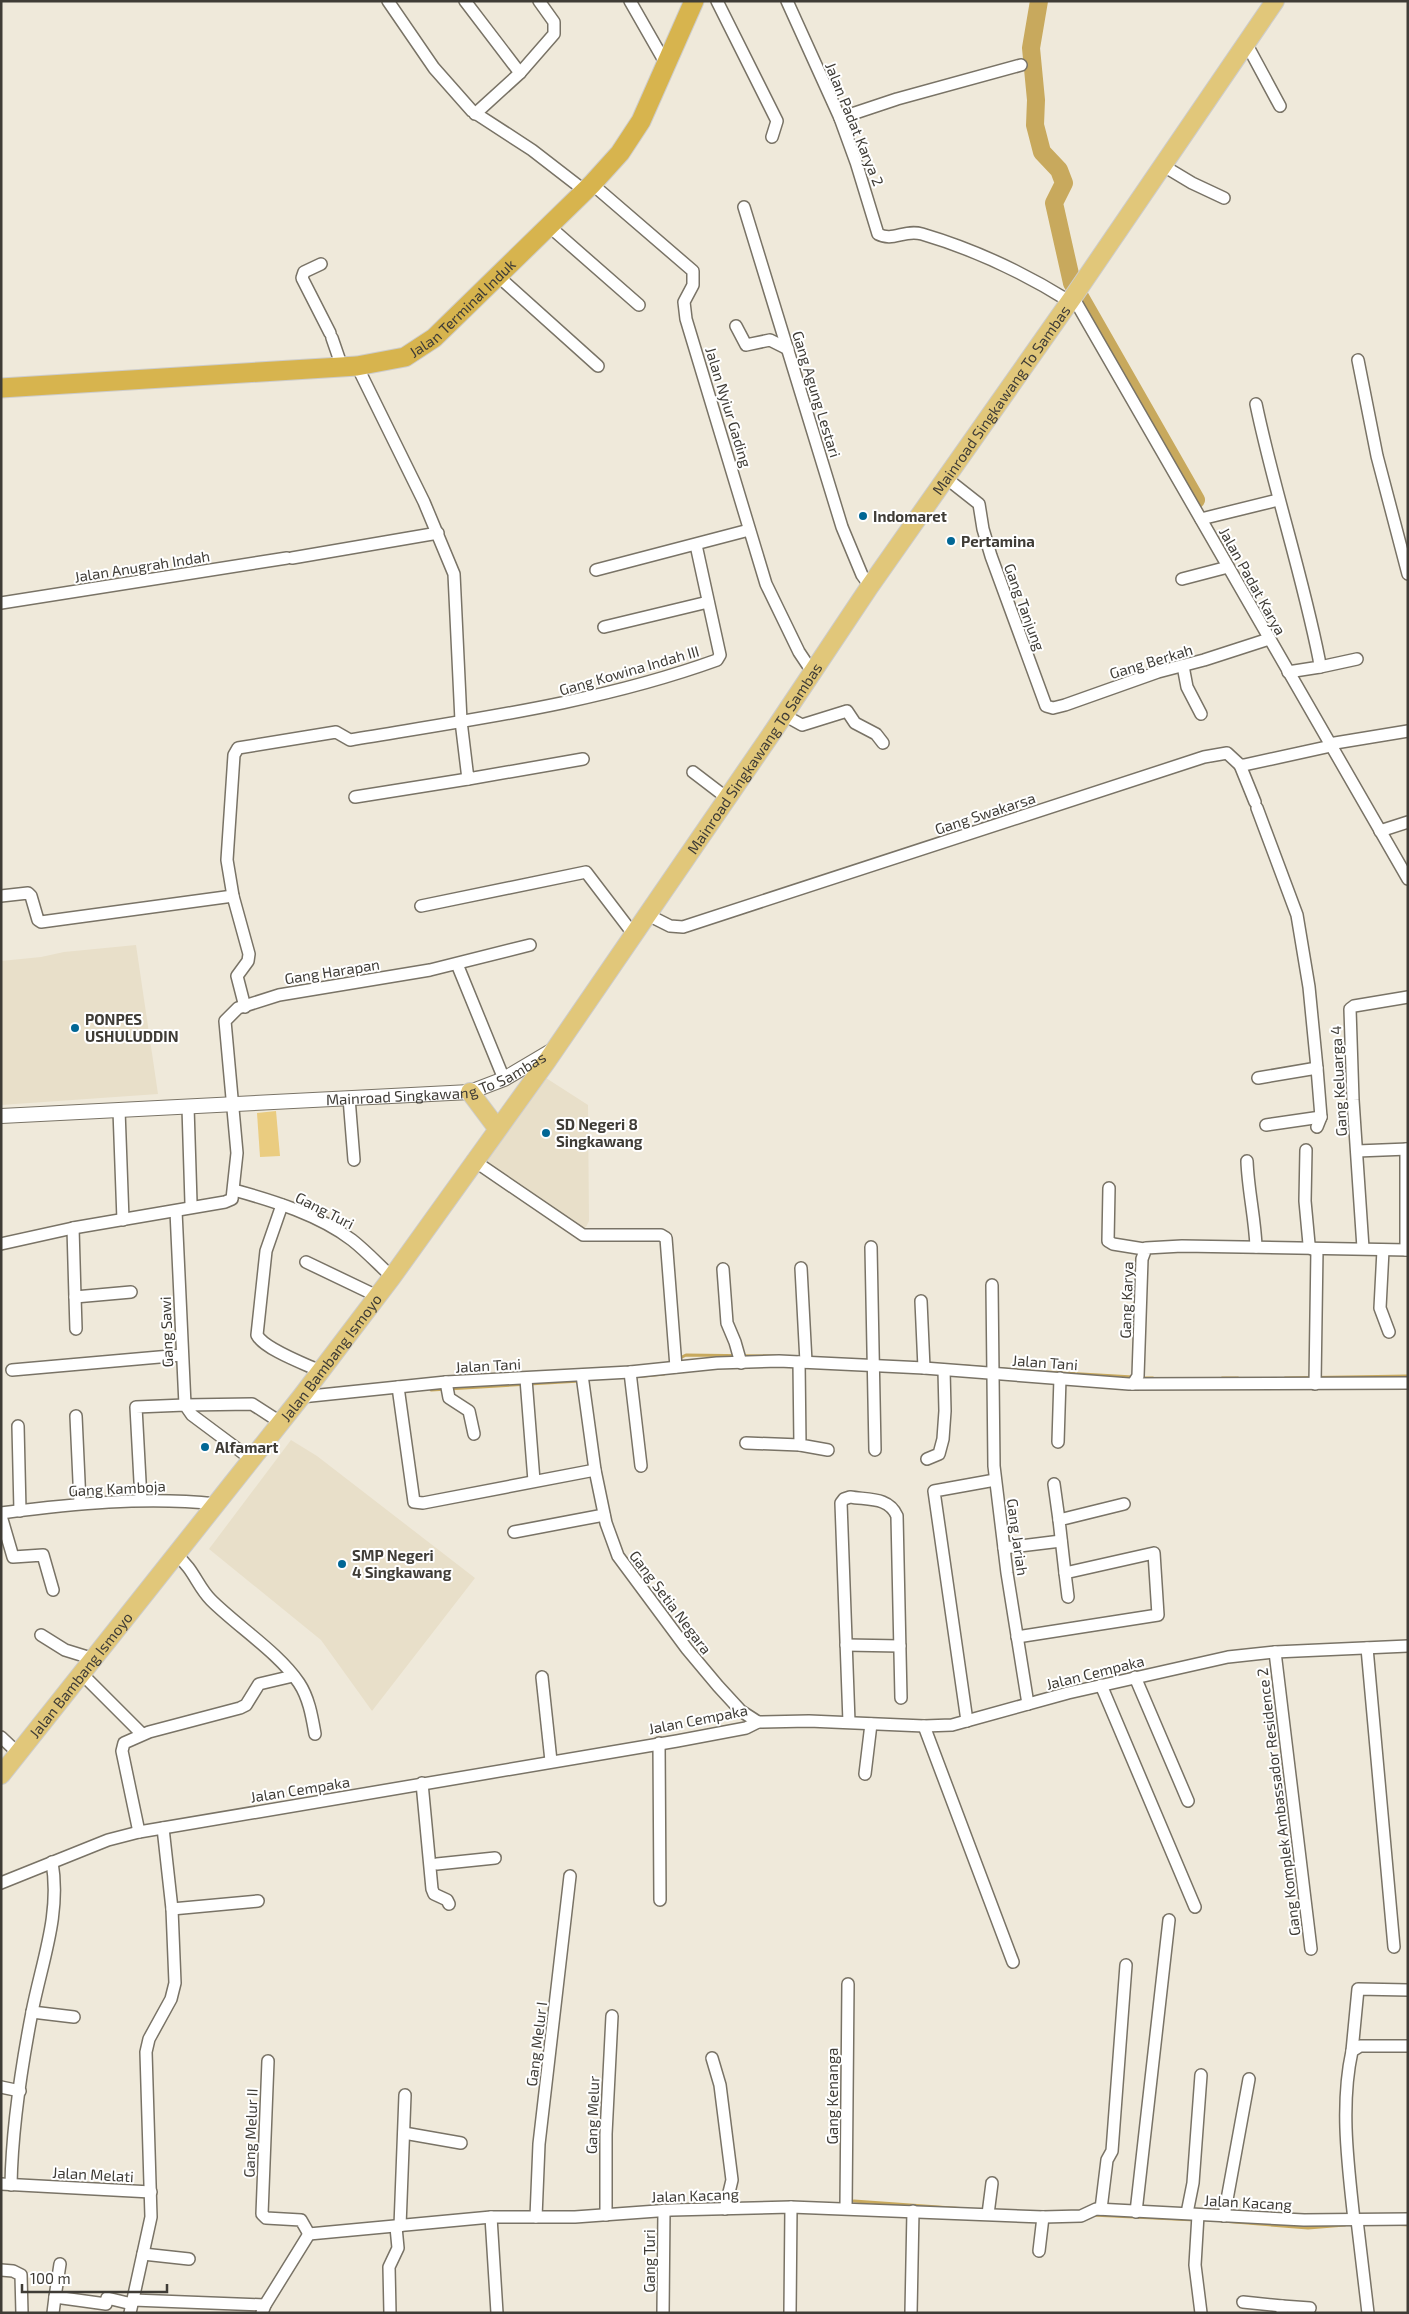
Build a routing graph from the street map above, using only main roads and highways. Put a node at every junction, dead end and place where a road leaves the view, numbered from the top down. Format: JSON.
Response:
{"nodes":[{"id":1,"x":694,"y":1,"type":"edge"},
{"id":2,"x":1275,"y":1,"type":"edge"},
{"id":3,"x":1,"y":388,"type":"edge"},
{"id":4,"x":555,"y":1048,"type":"joint"},
{"id":5,"x":470,"y":1092,"type":"road end"},
{"id":6,"x":497,"y":1128,"type":"junction"},
{"id":7,"x":1,"y":1775,"type":"edge"}],
"edges":[{"from":1,"to":3,"type":"highway","name":"Jalan Terminal Induk"},
{"from":2,"to":4,"type":"main road","name":"Mainroad Singkawang To Sambas"},
{"from":4,"to":6,"type":"main road","name":"Jalan Bambang Ismoyo"},
{"from":5,"to":6,"type":"main road"},
{"from":6,"to":7,"type":"main road","name":"Jalan Bambang Ismoyo"}]}
